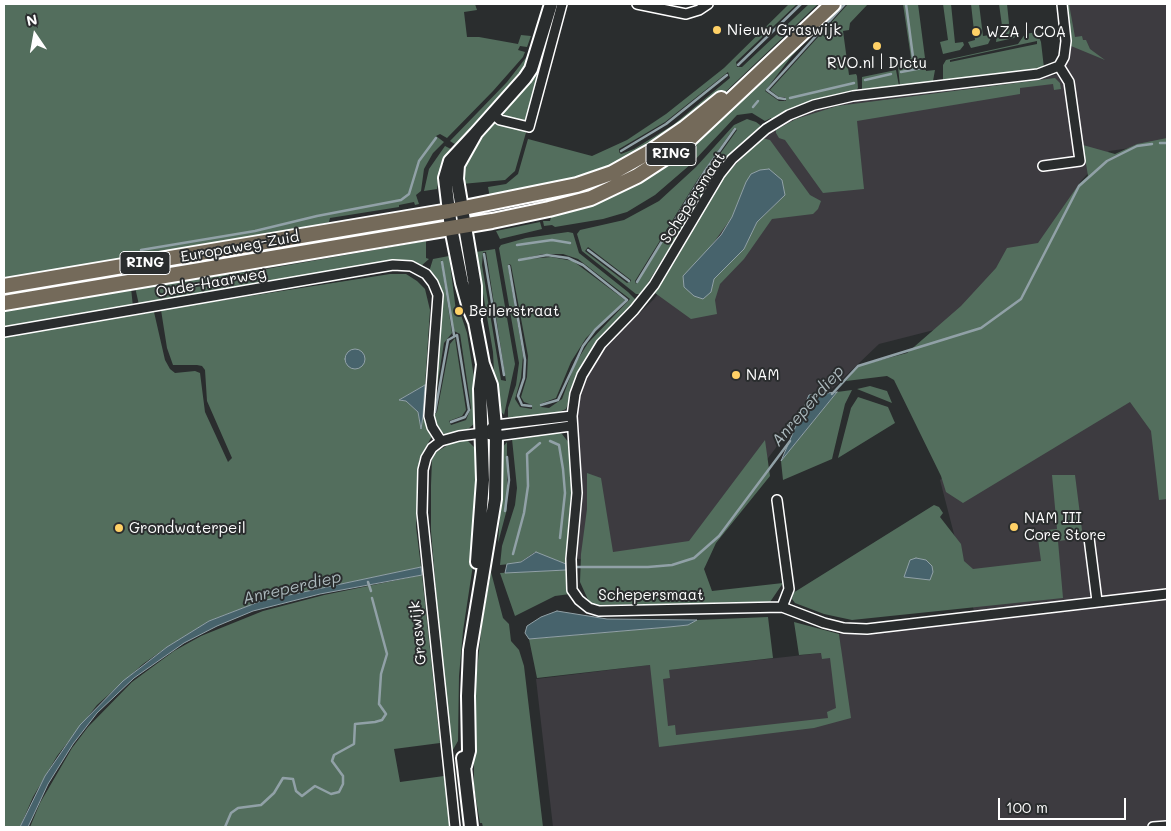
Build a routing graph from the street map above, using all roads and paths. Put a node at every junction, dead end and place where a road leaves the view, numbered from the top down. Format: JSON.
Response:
{"nodes":[{"id":1,"x":551,"y":4,"type":"edge"},
{"id":2,"x":562,"y":4,"type":"edge"},
{"id":3,"x":637,"y":4,"type":"edge"},
{"id":4,"x":708,"y":4,"type":"edge"},
{"id":5,"x":821,"y":4,"type":"edge"},
{"id":6,"x":833,"y":4,"type":"edge"},
{"id":7,"x":1062,"y":4,"type":"edge"},
{"id":8,"x":649,"y":5,"type":"edge"},
{"id":9,"x":545,"y":46,"type":"junction"},
{"id":10,"x":1059,"y":66,"type":"junction"},
{"id":11,"x":493,"y":114,"type":"junction"},
{"id":12,"x":1043,"y":166,"type":"dead end"},
{"id":13,"x":455,"y":209,"type":"junction"},
{"id":14,"x":458,"y":226,"type":"junction"},
{"id":15,"x":4,"y":286,"type":"edge"},
{"id":16,"x":4,"y":303,"type":"edge"},
{"id":17,"x":4,"y":332,"type":"edge"},
{"id":18,"x":483,"y":364,"type":"junction"},
{"id":19,"x":572,"y":416,"type":"junction"},
{"id":20,"x":571,"y":426,"type":"junction"},
{"id":21,"x":496,"y":430,"type":"junction"},
{"id":22,"x":483,"y":433,"type":"junction"},
{"id":23,"x":442,"y":441,"type":"junction"},
{"id":24,"x":778,"y":500,"type":"dead end"},
{"id":25,"x":1089,"y":538,"type":"dead end"},
{"id":26,"x":1167,"y":594,"type":"edge"},
{"id":27,"x":1098,"y":601,"type":"junction"},
{"id":28,"x":782,"y":607,"type":"junction"},
{"id":29,"x":465,"y":766,"type":"junction"},
{"id":30,"x":1167,"y":826,"type":"edge"},
{"id":31,"x":455,"y":827,"type":"edge"},
{"id":32,"x":471,"y":827,"type":"edge"},
{"id":33,"x":1153,"y":827,"type":"edge"}],
"edges":[{"from":1,"to":9,"type":"main road"},
{"from":2,"to":9,"type":"street"},
{"from":3,"to":8,"type":"street"},
{"from":4,"to":8,"type":"street"},
{"from":5,"to":13,"type":"main road","name":"Europaweg-Zuid","number":"RING"},
{"from":6,"to":14,"type":"main road","name":"Europaweg-Zuid","number":"RING"},
{"from":7,"to":10,"type":"street"},
{"from":9,"to":11,"type":"main road"},
{"from":9,"to":11,"type":"street"},
{"from":10,"to":12,"type":"street"},
{"from":10,"to":19,"type":"street","name":"Schepersmaat"},
{"from":11,"to":13,"type":"main road"},
{"from":13,"to":14,"type":"main road"},
{"from":13,"to":15,"type":"main road","name":"Europaweg-Zuid","number":"RING"},
{"from":14,"to":16,"type":"main road","name":"Europaweg-Zuid","number":"RING"},
{"from":14,"to":18,"type":"main road"},
{"from":17,"to":23,"type":"street","name":"Oude-Haarweg"},
{"from":18,"to":21,"type":"main road"},
{"from":18,"to":22,"type":"main road"},
{"from":19,"to":20,"type":"street","name":"Schepersmaat"},
{"from":19,"to":21,"type":"street"},
{"from":20,"to":21,"type":"street"},
{"from":20,"to":28,"type":"street","name":"Schepersmaat"},
{"from":21,"to":22,"type":"street"},
{"from":21,"to":29,"type":"main road"},
{"from":22,"to":23,"type":"street"},
{"from":22,"to":29,"type":"main road"},
{"from":23,"to":31,"type":"street","name":"Graswijk"},
{"from":24,"to":28,"type":"street"},
{"from":25,"to":27,"type":"street"},
{"from":26,"to":27,"type":"street","name":"Schepersmaat"},
{"from":27,"to":28,"type":"street","name":"Schepersmaat"},
{"from":29,"to":32,"type":"main road"},
{"from":30,"to":33,"type":"street"}]}
